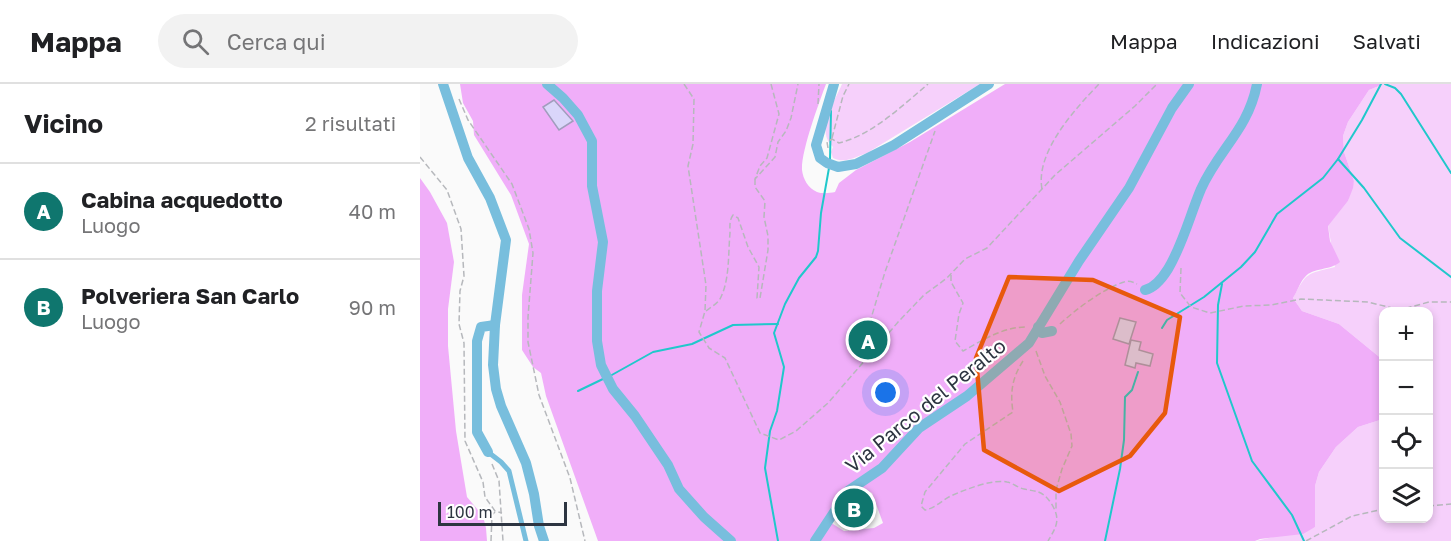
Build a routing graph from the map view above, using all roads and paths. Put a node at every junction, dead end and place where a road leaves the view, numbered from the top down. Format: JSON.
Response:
{"nodes":[{"id":1,"x":443,"y":84,"type":"edge"},
{"id":2,"x":547,"y":84,"type":"edge"},
{"id":3,"x":684,"y":84,"type":"edge"},
{"id":4,"x":771,"y":84,"type":"edge"},
{"id":5,"x":798,"y":84,"type":"edge"},
{"id":6,"x":834,"y":84,"type":"edge"},
{"id":7,"x":849,"y":84,"type":"edge"},
{"id":8,"x":928,"y":84,"type":"edge"},
{"id":9,"x":989,"y":84,"type":"edge"},
{"id":10,"x":1100,"y":84,"type":"edge"},
{"id":11,"x":1157,"y":84,"type":"edge"},
{"id":12,"x":1189,"y":84,"type":"edge"},
{"id":13,"x":1257,"y":84,"type":"edge"},
{"id":14,"x":461,"y":104,"type":"dead end"},
{"id":15,"x":941,"y":114,"type":"junction"},
{"id":16,"x":832,"y":139,"type":"junction"},
{"id":17,"x":420,"y":157,"type":"edge"},
{"id":18,"x":827,"y":163,"type":"junction"},
{"id":19,"x":755,"y":179,"type":"junction"},
{"id":20,"x":1042,"y":190,"type":"junction"},
{"id":21,"x":1177,"y":251,"type":"junction"},
{"id":22,"x":951,"y":274,"type":"junction"},
{"id":23,"x":1145,"y":290,"type":"joint"},
{"id":24,"x":1451,"y":302,"type":"edge"},
{"id":25,"x":705,"y":311,"type":"junction"},
{"id":26,"x":495,"y":325,"type":"junction"},
{"id":27,"x":1038,"y":327,"type":"junction"},
{"id":28,"x":1052,"y":331,"type":"joint"},
{"id":29,"x":1034,"y":347,"type":"dead end"},
{"id":30,"x":866,"y":357,"type":"junction"},
{"id":31,"x":1014,"y":377,"type":"dead end"},
{"id":32,"x":488,"y":452,"type":"junction"},
{"id":33,"x":1451,"y":504,"type":"edge"},
{"id":34,"x":1433,"y":506,"type":"edge"},
{"id":35,"x":1379,"y":510,"type":"edge"},
{"id":36,"x":495,"y":511,"type":"junction"},
{"id":37,"x":1056,"y":511,"type":"junction"},
{"id":38,"x":502,"y":513,"type":"junction"},
{"id":39,"x":491,"y":541,"type":"edge"},
{"id":40,"x":503,"y":541,"type":"edge"},
{"id":41,"x":526,"y":541,"type":"edge"},
{"id":42,"x":544,"y":541,"type":"edge"},
{"id":43,"x":585,"y":541,"type":"edge"},
{"id":44,"x":730,"y":541,"type":"edge"},
{"id":45,"x":815,"y":541,"type":"edge"},
{"id":46,"x":1048,"y":541,"type":"edge"},
{"id":47,"x":1306,"y":541,"type":"edge"}],
"edges":[{"from":1,"to":26,"type":"street"},
{"from":2,"to":44,"type":"street"},
{"from":3,"to":25,"type":"path"},
{"from":4,"to":19,"type":"path"},
{"from":5,"to":19,"type":"path"},
{"from":6,"to":18,"type":"street"},
{"from":7,"to":16,"type":"path"},
{"from":8,"to":16,"type":"path"},
{"from":9,"to":15,"type":"street"},
{"from":10,"to":20,"type":"path"},
{"from":11,"to":20,"type":"path"},
{"from":12,"to":27,"type":"street","name":"Via Parco del Peralto"},
{"from":13,"to":21,"type":"street"},
{"from":14,"to":43,"type":"path"},
{"from":15,"to":18,"type":"street"},
{"from":15,"to":30,"type":"path"},
{"from":16,"to":18,"type":"path"},
{"from":17,"to":36,"type":"path"},
{"from":19,"to":25,"type":"path"},
{"from":20,"to":22,"type":"path"},
{"from":21,"to":23,"type":"street"},
{"from":21,"to":24,"type":"path"},
{"from":22,"to":27,"type":"path"},
{"from":22,"to":30,"type":"path"},
{"from":23,"to":28,"type":"path"},
{"from":25,"to":30,"type":"path"},
{"from":26,"to":32,"type":"street"},
{"from":26,"to":42,"type":"street"},
{"from":27,"to":28,"type":"street"},
{"from":27,"to":45,"type":"street","name":"Via Parco del Peralto"},
{"from":29,"to":37,"type":"path"},
{"from":31,"to":37,"type":"path"},
{"from":32,"to":38,"type":"path"},
{"from":32,"to":41,"type":"lane"},
{"from":33,"to":34,"type":"path"},
{"from":35,"to":47,"type":"path"},
{"from":36,"to":38,"type":"path"},
{"from":36,"to":39,"type":"path"},
{"from":37,"to":46,"type":"path"},
{"from":38,"to":40,"type":"path"}]}
